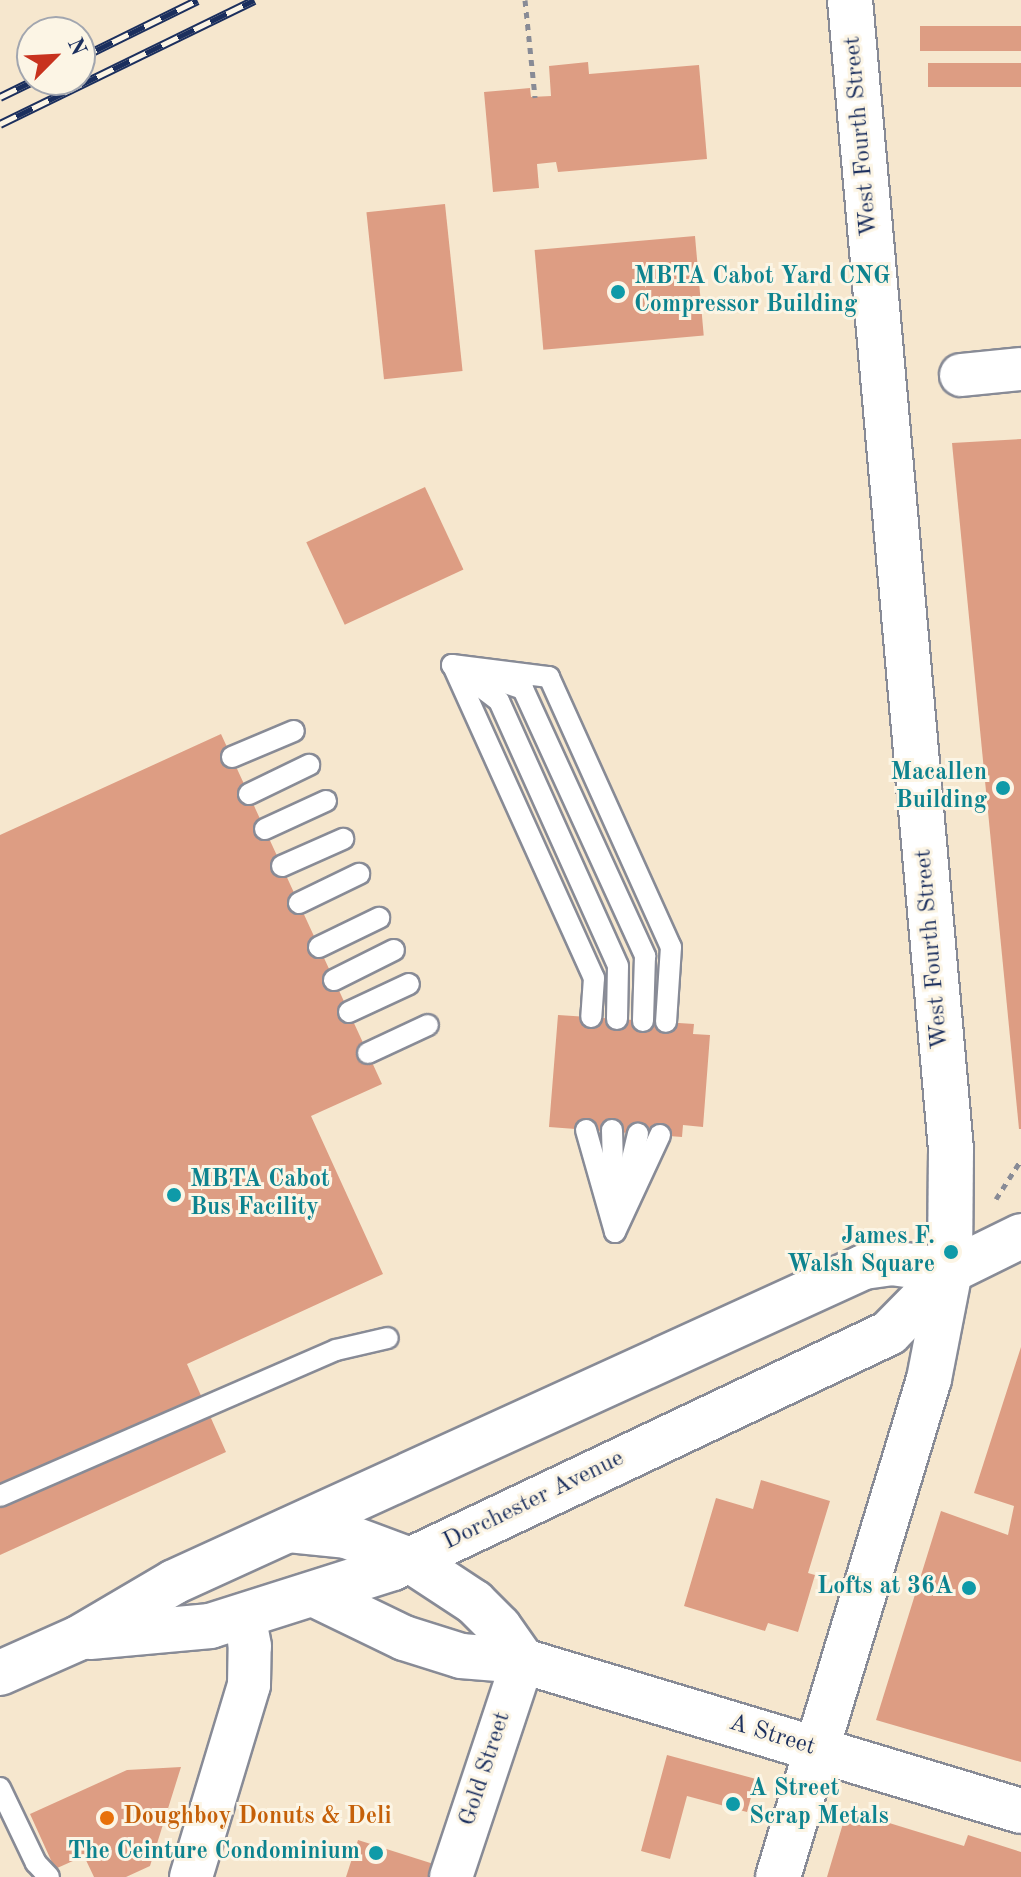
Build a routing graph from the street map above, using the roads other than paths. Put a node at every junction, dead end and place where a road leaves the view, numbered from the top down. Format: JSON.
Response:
{"nodes":[{"id":1,"x":850,"y":0,"type":"edge"},
{"id":2,"x":1021,"y":369,"type":"edge"},
{"id":3,"x":961,"y":375,"type":"dead end"},
{"id":4,"x":452,"y":665,"type":"junction"},
{"id":5,"x":294,"y":731,"type":"dead end"},
{"id":6,"x":232,"y":757,"type":"dead end"},
{"id":7,"x":309,"y":765,"type":"dead end"},
{"id":8,"x":249,"y":794,"type":"dead end"},
{"id":9,"x":326,"y":801,"type":"dead end"},
{"id":10,"x":265,"y":829,"type":"dead end"},
{"id":11,"x":343,"y":839,"type":"dead end"},
{"id":12,"x":282,"y":866,"type":"dead end"},
{"id":13,"x":359,"y":874,"type":"dead end"},
{"id":14,"x":299,"y":903,"type":"dead end"},
{"id":15,"x":379,"y":918,"type":"dead end"},
{"id":16,"x":319,"y":947,"type":"dead end"},
{"id":17,"x":394,"y":950,"type":"dead end"},
{"id":18,"x":334,"y":980,"type":"dead end"},
{"id":19,"x":409,"y":984,"type":"dead end"},
{"id":20,"x":349,"y":1012,"type":"dead end"},
{"id":21,"x":591,"y":1017,"type":"dead end"},
{"id":22,"x":617,"y":1019,"type":"dead end"},
{"id":23,"x":643,"y":1021,"type":"dead end"},
{"id":24,"x":666,"y":1022,"type":"dead end"},
{"id":25,"x":428,"y":1025,"type":"dead end"},
{"id":26,"x":368,"y":1053,"type":"dead end"},
{"id":27,"x":586,"y":1130,"type":"dead end"},
{"id":28,"x":612,"y":1130,"type":"dead end"},
{"id":29,"x":638,"y":1134,"type":"dead end"},
{"id":30,"x":660,"y":1135,"type":"dead end"},
{"id":31,"x":615,"y":1232,"type":"junction"},
{"id":32,"x":1021,"y":1236,"type":"edge"},
{"id":33,"x":950,"y":1271,"type":"junction"},
{"id":34,"x":388,"y":1338,"type":"dead end"},
{"id":35,"x":0,"y":1496,"type":"edge"},
{"id":36,"x":289,"y":1530,"type":"junction"},
{"id":37,"x":410,"y":1560,"type":"junction"},
{"id":38,"x":313,"y":1594,"type":"junction"},
{"id":39,"x":244,"y":1616,"type":"junction"},
{"id":40,"x":79,"y":1638,"type":"junction"},
{"id":41,"x":523,"y":1661,"type":"junction"},
{"id":42,"x":0,"y":1673,"type":"edge"},
{"id":43,"x":817,"y":1750,"type":"junction"},
{"id":44,"x":0,"y":1788,"type":"edge"},
{"id":45,"x":1021,"y":1811,"type":"edge"},
{"id":46,"x":49,"y":1877,"type":"edge"},
{"id":47,"x":191,"y":1877,"type":"edge"},
{"id":48,"x":451,"y":1877,"type":"edge"},
{"id":49,"x":778,"y":1877,"type":"edge"}],
"edges":[{"from":1,"to":33,"type":"main road","name":"West Fourth Street"},
{"from":2,"to":3,"type":"street"},
{"from":4,"to":21,"type":"lane"},
{"from":4,"to":22,"type":"lane"},
{"from":4,"to":23,"type":"lane"},
{"from":4,"to":24,"type":"lane"},
{"from":5,"to":6,"type":"lane"},
{"from":7,"to":8,"type":"lane"},
{"from":9,"to":10,"type":"lane"},
{"from":11,"to":12,"type":"lane"},
{"from":13,"to":14,"type":"lane"},
{"from":15,"to":16,"type":"lane"},
{"from":17,"to":18,"type":"lane"},
{"from":19,"to":20,"type":"lane"},
{"from":25,"to":26,"type":"lane"},
{"from":27,"to":31,"type":"lane"},
{"from":28,"to":31,"type":"lane"},
{"from":29,"to":31,"type":"lane"},
{"from":30,"to":31,"type":"lane"},
{"from":32,"to":33,"type":"main road","name":"Dorchester Avenue"},
{"from":33,"to":36,"type":"main road","name":"Dorchester Avenue"},
{"from":33,"to":37,"type":"main road","name":"Dorchester Avenue"},
{"from":33,"to":43,"type":"main road","name":"West Fourth Street"},
{"from":34,"to":35,"type":"lane"},
{"from":36,"to":37,"type":"main road"},
{"from":36,"to":40,"type":"main road","name":"Dorchester Avenue"},
{"from":37,"to":38,"type":"main road","name":"Dorchester Avenue"},
{"from":37,"to":41,"type":"main road"},
{"from":38,"to":39,"type":"main road","name":"Dorchester Avenue"},
{"from":38,"to":41,"type":"main road","name":"A Street"},
{"from":39,"to":40,"type":"main road","name":"Dorchester Avenue"},
{"from":39,"to":47,"type":"street"},
{"from":40,"to":42,"type":"main road","name":"Dorchester Avenue"},
{"from":41,"to":43,"type":"main road","name":"A Street"},
{"from":41,"to":48,"type":"street","name":"Gold Street"},
{"from":43,"to":45,"type":"main road","name":"A Street"},
{"from":43,"to":49,"type":"main road","name":"West Fourth Street"},
{"from":44,"to":46,"type":"lane"}]}
